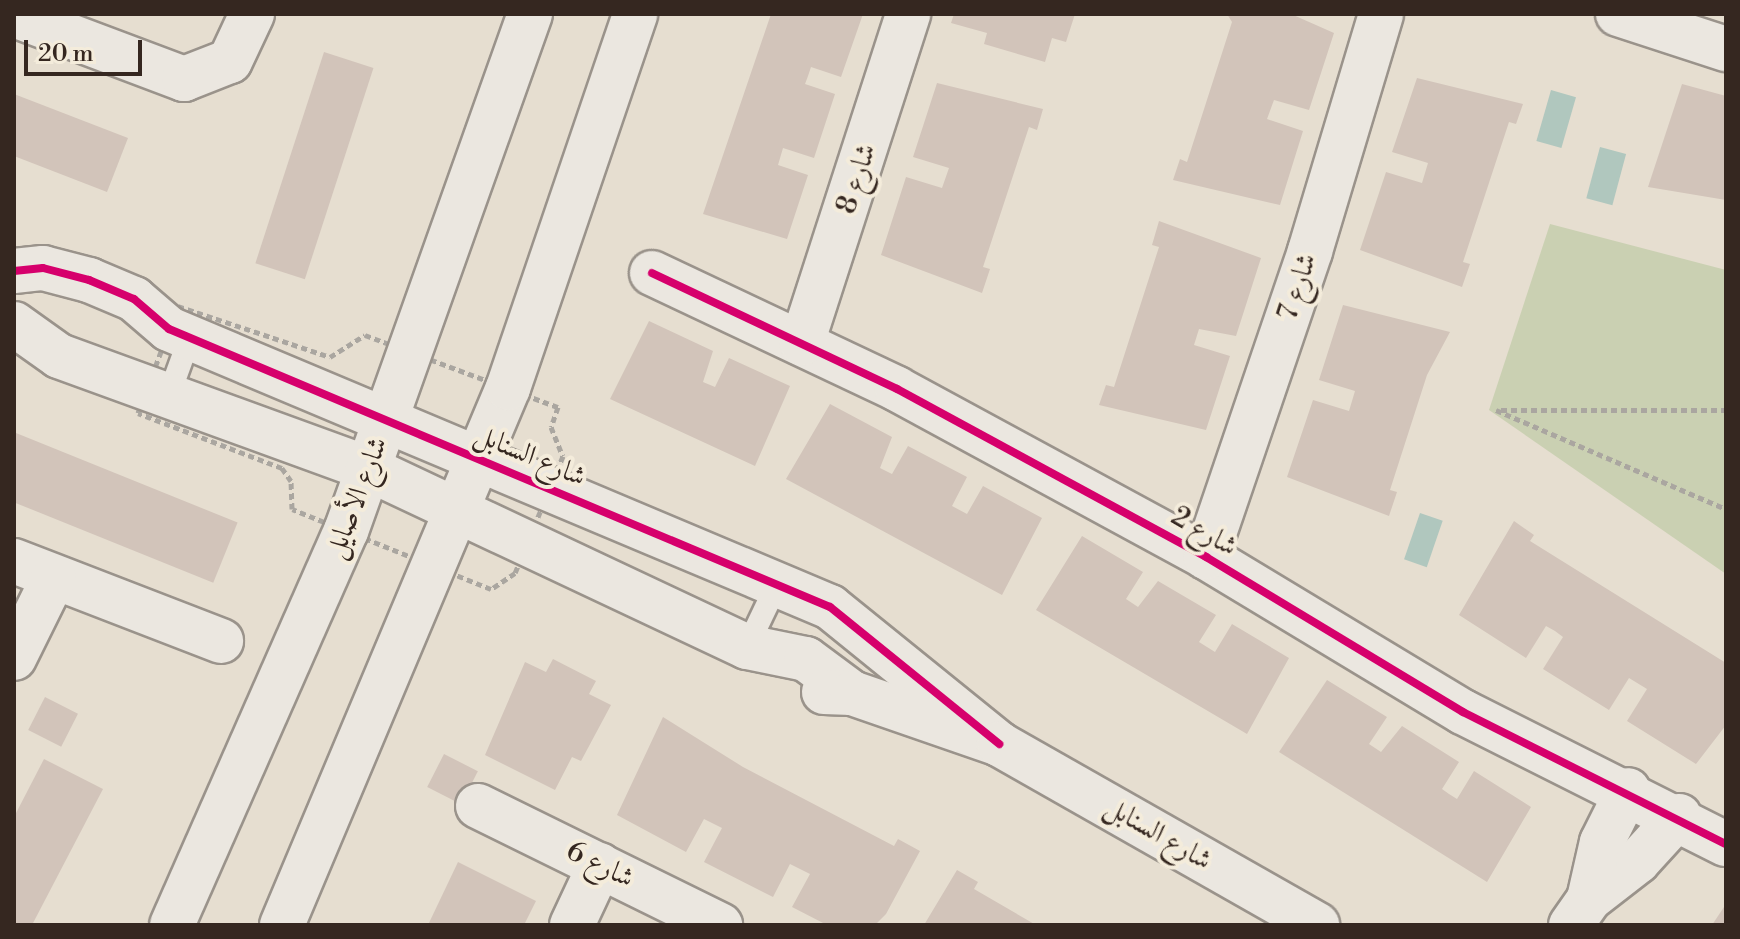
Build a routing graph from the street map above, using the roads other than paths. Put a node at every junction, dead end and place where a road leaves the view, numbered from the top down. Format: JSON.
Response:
{"nodes":[{"id":1,"x":252,"y":14,"type":"edge"},
{"id":2,"x":530,"y":14,"type":"edge"},
{"id":3,"x":635,"y":14,"type":"edge"},
{"id":4,"x":908,"y":14,"type":"edge"},
{"id":5,"x":1381,"y":14,"type":"edge"},
{"id":6,"x":1618,"y":14,"type":"edge"},
{"id":7,"x":14,"y":15,"type":"edge"},
{"id":8,"x":1726,"y":49,"type":"edge"},
{"id":9,"x":14,"y":271,"type":"edge"},
{"id":10,"x":652,"y":273,"type":"dead end"},
{"id":11,"x":14,"y":281,"type":"edge"},
{"id":12,"x":14,"y":324,"type":"edge"},
{"id":13,"x":180,"y":333,"type":"junction"},
{"id":14,"x":802,"y":343,"type":"junction"},
{"id":15,"x":169,"y":395,"type":"junction"},
{"id":16,"x":388,"y":418,"type":"junction"},
{"id":17,"x":480,"y":458,"type":"junction"},
{"id":18,"x":369,"y":469,"type":"junction"},
{"id":19,"x":459,"y":509,"type":"junction"},
{"id":20,"x":1206,"y":557,"type":"junction"},
{"id":21,"x":14,"y":561,"type":"edge"},
{"id":22,"x":54,"y":577,"type":"junction"},
{"id":23,"x":777,"y":584,"type":"junction"},
{"id":24,"x":221,"y":641,"type":"dead end"},
{"id":25,"x":880,"y":641,"type":"junction"},
{"id":26,"x":747,"y":647,"type":"junction"},
{"id":27,"x":14,"y":658,"type":"edge"},
{"id":28,"x":852,"y":693,"type":"junction"},
{"id":29,"x":999,"y":744,"type":"junction"},
{"id":30,"x":1628,"y":790,"type":"junction"},
{"id":31,"x":478,"y":806,"type":"dead end"},
{"id":32,"x":1679,"y":816,"type":"junction"},
{"id":33,"x":1726,"y":844,"type":"edge"},
{"id":34,"x":600,"y":865,"type":"junction"},
{"id":35,"x":1580,"y":912,"type":"edge"},
{"id":36,"x":172,"y":925,"type":"edge"},
{"id":37,"x":282,"y":925,"type":"edge"},
{"id":38,"x":572,"y":925,"type":"edge"},
{"id":39,"x":720,"y":925,"type":"edge"},
{"id":40,"x":1317,"y":925,"type":"edge"}],
"edges":[{"from":1,"to":7,"type":"street"},
{"from":2,"to":16,"type":"street","name":"شارع الأصايل"},
{"from":3,"to":17,"type":"street"},
{"from":4,"to":14,"type":"street","name":"شارع 8"},
{"from":5,"to":20,"type":"street","name":"شارع 7"},
{"from":6,"to":8,"type":"street"},
{"from":9,"to":13,"type":"street","name":"شارع السنابل"},
{"from":10,"to":14,"type":"street","name":"شارع 2"},
{"from":11,"to":13,"type":"street","name":"شارع السنابل"},
{"from":12,"to":15,"type":"street","name":"شارع السنابل"},
{"from":13,"to":15,"type":"lane"},
{"from":13,"to":16,"type":"street","name":"شارع السنابل"},
{"from":14,"to":20,"type":"street","name":"شارع 2"},
{"from":15,"to":18,"type":"street","name":"شارع السنابل"},
{"from":16,"to":17,"type":"street","name":"شارع السنابل"},
{"from":16,"to":18,"type":"street","name":"شارع الأصايل"},
{"from":17,"to":19,"type":"street"},
{"from":17,"to":23,"type":"street","name":"شارع السنابل"},
{"from":18,"to":19,"type":"street","name":"شارع السنابل"},
{"from":18,"to":36,"type":"street","name":"شارع الأصايل"},
{"from":19,"to":26,"type":"street","name":"شارع السنابل"},
{"from":19,"to":37,"type":"street"},
{"from":20,"to":30,"type":"street","name":"شارع 2"},
{"from":21,"to":22,"type":"street"},
{"from":22,"to":24,"type":"street"},
{"from":22,"to":27,"type":"street"},
{"from":23,"to":25,"type":"street","name":"شارع السنابل"},
{"from":23,"to":26,"type":"lane"},
{"from":25,"to":28,"type":"street"},
{"from":25,"to":29,"type":"street","name":"شارع السنابل"},
{"from":26,"to":28,"type":"street","name":"شارع السنابل"},
{"from":28,"to":29,"type":"street","name":"شارع السنابل"},
{"from":29,"to":40,"type":"street","name":"شارع السنابل"},
{"from":30,"to":32,"type":"street","name":"شارع 2"},
{"from":30,"to":35,"type":"street"},
{"from":31,"to":34,"type":"street","name":"شارع 6"},
{"from":32,"to":33,"type":"street","name":"شارع 2"},
{"from":32,"to":35,"type":"street"},
{"from":34,"to":38,"type":"street"},
{"from":34,"to":39,"type":"street","name":"شارع 6"}]}
